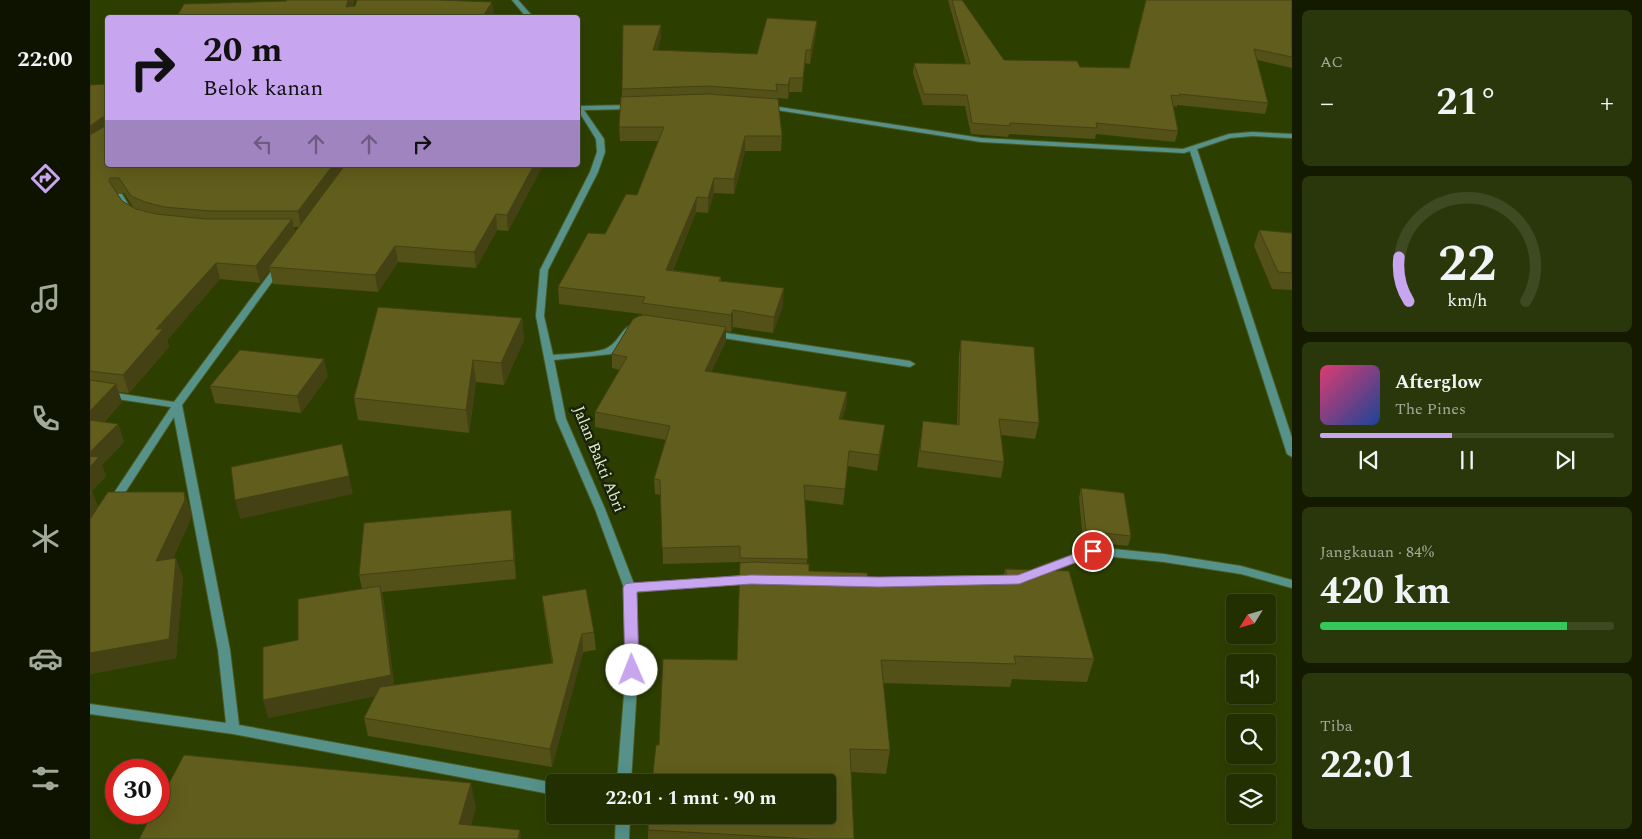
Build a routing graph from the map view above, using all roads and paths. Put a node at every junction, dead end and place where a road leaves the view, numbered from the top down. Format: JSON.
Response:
{"nodes":[{"id":1,"x":515,"y":0,"type":"edge"},
{"id":2,"x":528,"y":15,"type":"edge"},
{"id":3,"x":638,"y":106,"type":"edge"},
{"id":4,"x":754,"y":106,"type":"edge"},
{"id":5,"x":580,"y":107,"type":"edge"},
{"id":6,"x":580,"y":112,"type":"edge"},
{"id":7,"x":1292,"y":136,"type":"edge"},
{"id":8,"x":1193,"y":148,"type":"junction"},
{"id":9,"x":119,"y":196,"type":"edge"},
{"id":10,"x":137,"y":217,"type":"edge"},
{"id":11,"x":283,"y":262,"type":"edge"},
{"id":12,"x":654,"y":325,"type":"edge"},
{"id":13,"x":704,"y":333,"type":"edge"},
{"id":14,"x":548,"y":358,"type":"junction"},
{"id":15,"x":910,"y":364,"type":"dead end"},
{"id":16,"x":90,"y":392,"type":"edge"},
{"id":17,"x":178,"y":405,"type":"junction"},
{"id":18,"x":1292,"y":454,"type":"edge"},
{"id":19,"x":107,"y":511,"type":"edge"},
{"id":20,"x":761,"y":580,"type":"edge"},
{"id":21,"x":926,"y":581,"type":"edge"},
{"id":22,"x":1292,"y":584,"type":"edge"},
{"id":23,"x":630,"y":588,"type":"junction"},
{"id":24,"x":90,"y":709,"type":"edge"},
{"id":25,"x":233,"y":729,"type":"junction"},
{"id":26,"x":625,"y":774,"type":"edge"},
{"id":27,"x":546,"y":787,"type":"edge"},
{"id":28,"x":623,"y":824,"type":"edge"},
{"id":29,"x":622,"y":839,"type":"edge"}],
"edges":[{"from":1,"to":2,"type":"street"},
{"from":3,"to":5,"type":"street"},
{"from":4,"to":8,"type":"street"},
{"from":6,"to":14,"type":"street","name":"Jalan Bakti Abri"},
{"from":7,"to":8,"type":"street"},
{"from":8,"to":18,"type":"street"},
{"from":9,"to":10,"type":"street"},
{"from":11,"to":17,"type":"street"},
{"from":12,"to":14,"type":"street"},
{"from":13,"to":15,"type":"street"},
{"from":14,"to":23,"type":"street","name":"Jalan Bakti Abri"},
{"from":16,"to":17,"type":"street"},
{"from":17,"to":19,"type":"street"},
{"from":17,"to":25,"type":"street"},
{"from":20,"to":23,"type":"street"},
{"from":21,"to":22,"type":"street"},
{"from":23,"to":26,"type":"street","name":"Jalan Bakti Abri"},
{"from":24,"to":25,"type":"street"},
{"from":25,"to":27,"type":"street"},
{"from":28,"to":29,"type":"street"}]}
